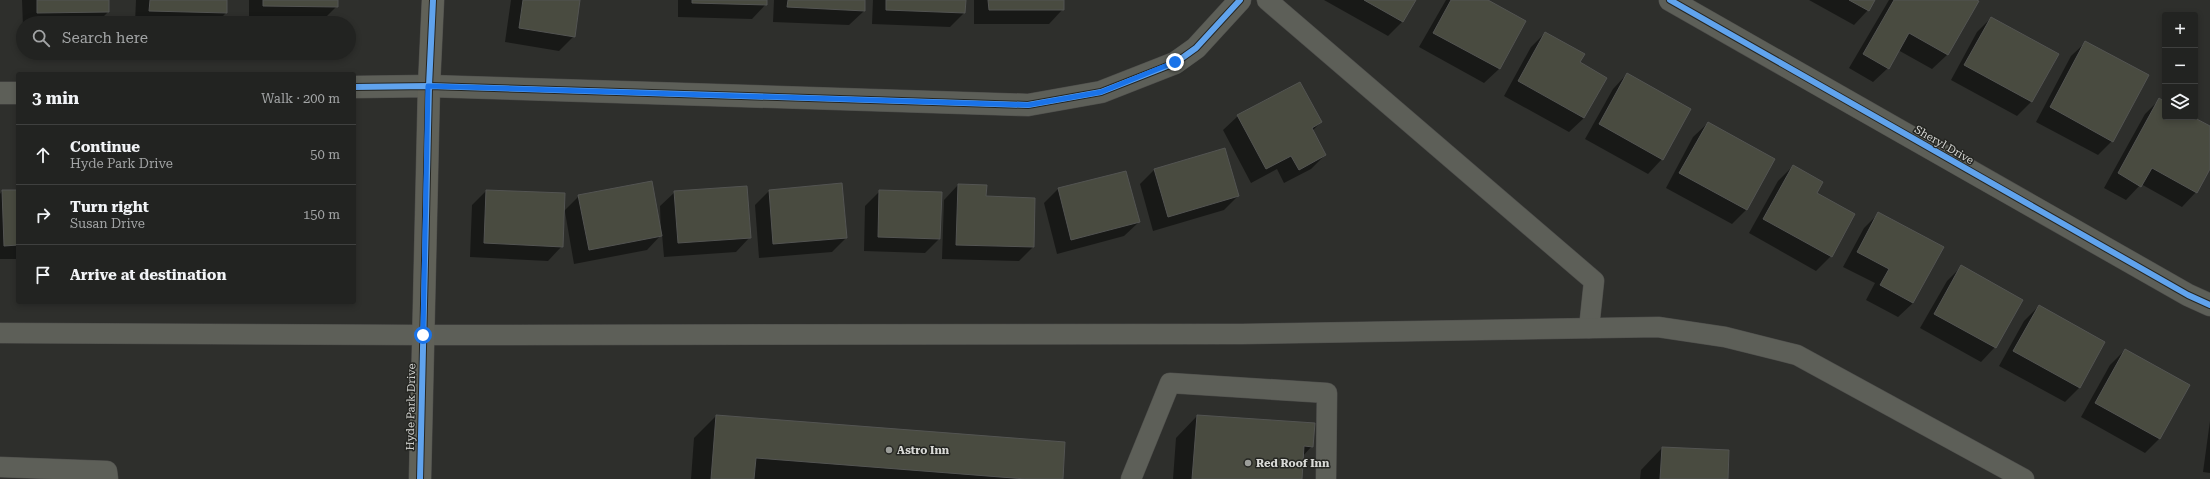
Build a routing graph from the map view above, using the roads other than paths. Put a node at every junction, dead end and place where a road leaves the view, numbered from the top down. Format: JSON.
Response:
{"nodes":[{"id":1,"x":433,"y":0,"type":"edge"},
{"id":2,"x":1240,"y":0,"type":"edge"},
{"id":3,"x":1267,"y":0,"type":"edge"},
{"id":4,"x":1670,"y":0,"type":"edge"},
{"id":5,"x":428,"y":86,"type":"junction"},
{"id":6,"x":356,"y":87,"type":"edge"},
{"id":7,"x":0,"y":93,"type":"edge"},
{"id":8,"x":16,"y":93,"type":"edge"},
{"id":9,"x":2210,"y":304,"type":"edge"},
{"id":10,"x":1589,"y":328,"type":"junction"},
{"id":11,"x":0,"y":333,"type":"edge"},
{"id":12,"x":423,"y":335,"type":"junction"},
{"id":13,"x":0,"y":467,"type":"edge"},
{"id":14,"x":108,"y":479,"type":"edge"},
{"id":15,"x":420,"y":479,"type":"edge"},
{"id":16,"x":1130,"y":479,"type":"edge"},
{"id":17,"x":1326,"y":479,"type":"edge"},
{"id":18,"x":2024,"y":479,"type":"edge"}],
"edges":[{"from":1,"to":5,"type":"street","name":"Hyde Park Drive"},
{"from":2,"to":5,"type":"street"},
{"from":3,"to":10,"type":"lane"},
{"from":4,"to":9,"type":"street","name":"Sheryl Drive"},
{"from":5,"to":6,"type":"street"},
{"from":5,"to":12,"type":"street","name":"Hyde Park Drive"},
{"from":7,"to":8,"type":"street"},
{"from":10,"to":12,"type":"lane"},
{"from":10,"to":18,"type":"lane"},
{"from":11,"to":12,"type":"lane"},
{"from":12,"to":15,"type":"street","name":"Hyde Park Drive"},
{"from":13,"to":14,"type":"lane"},
{"from":16,"to":17,"type":"lane"}]}
